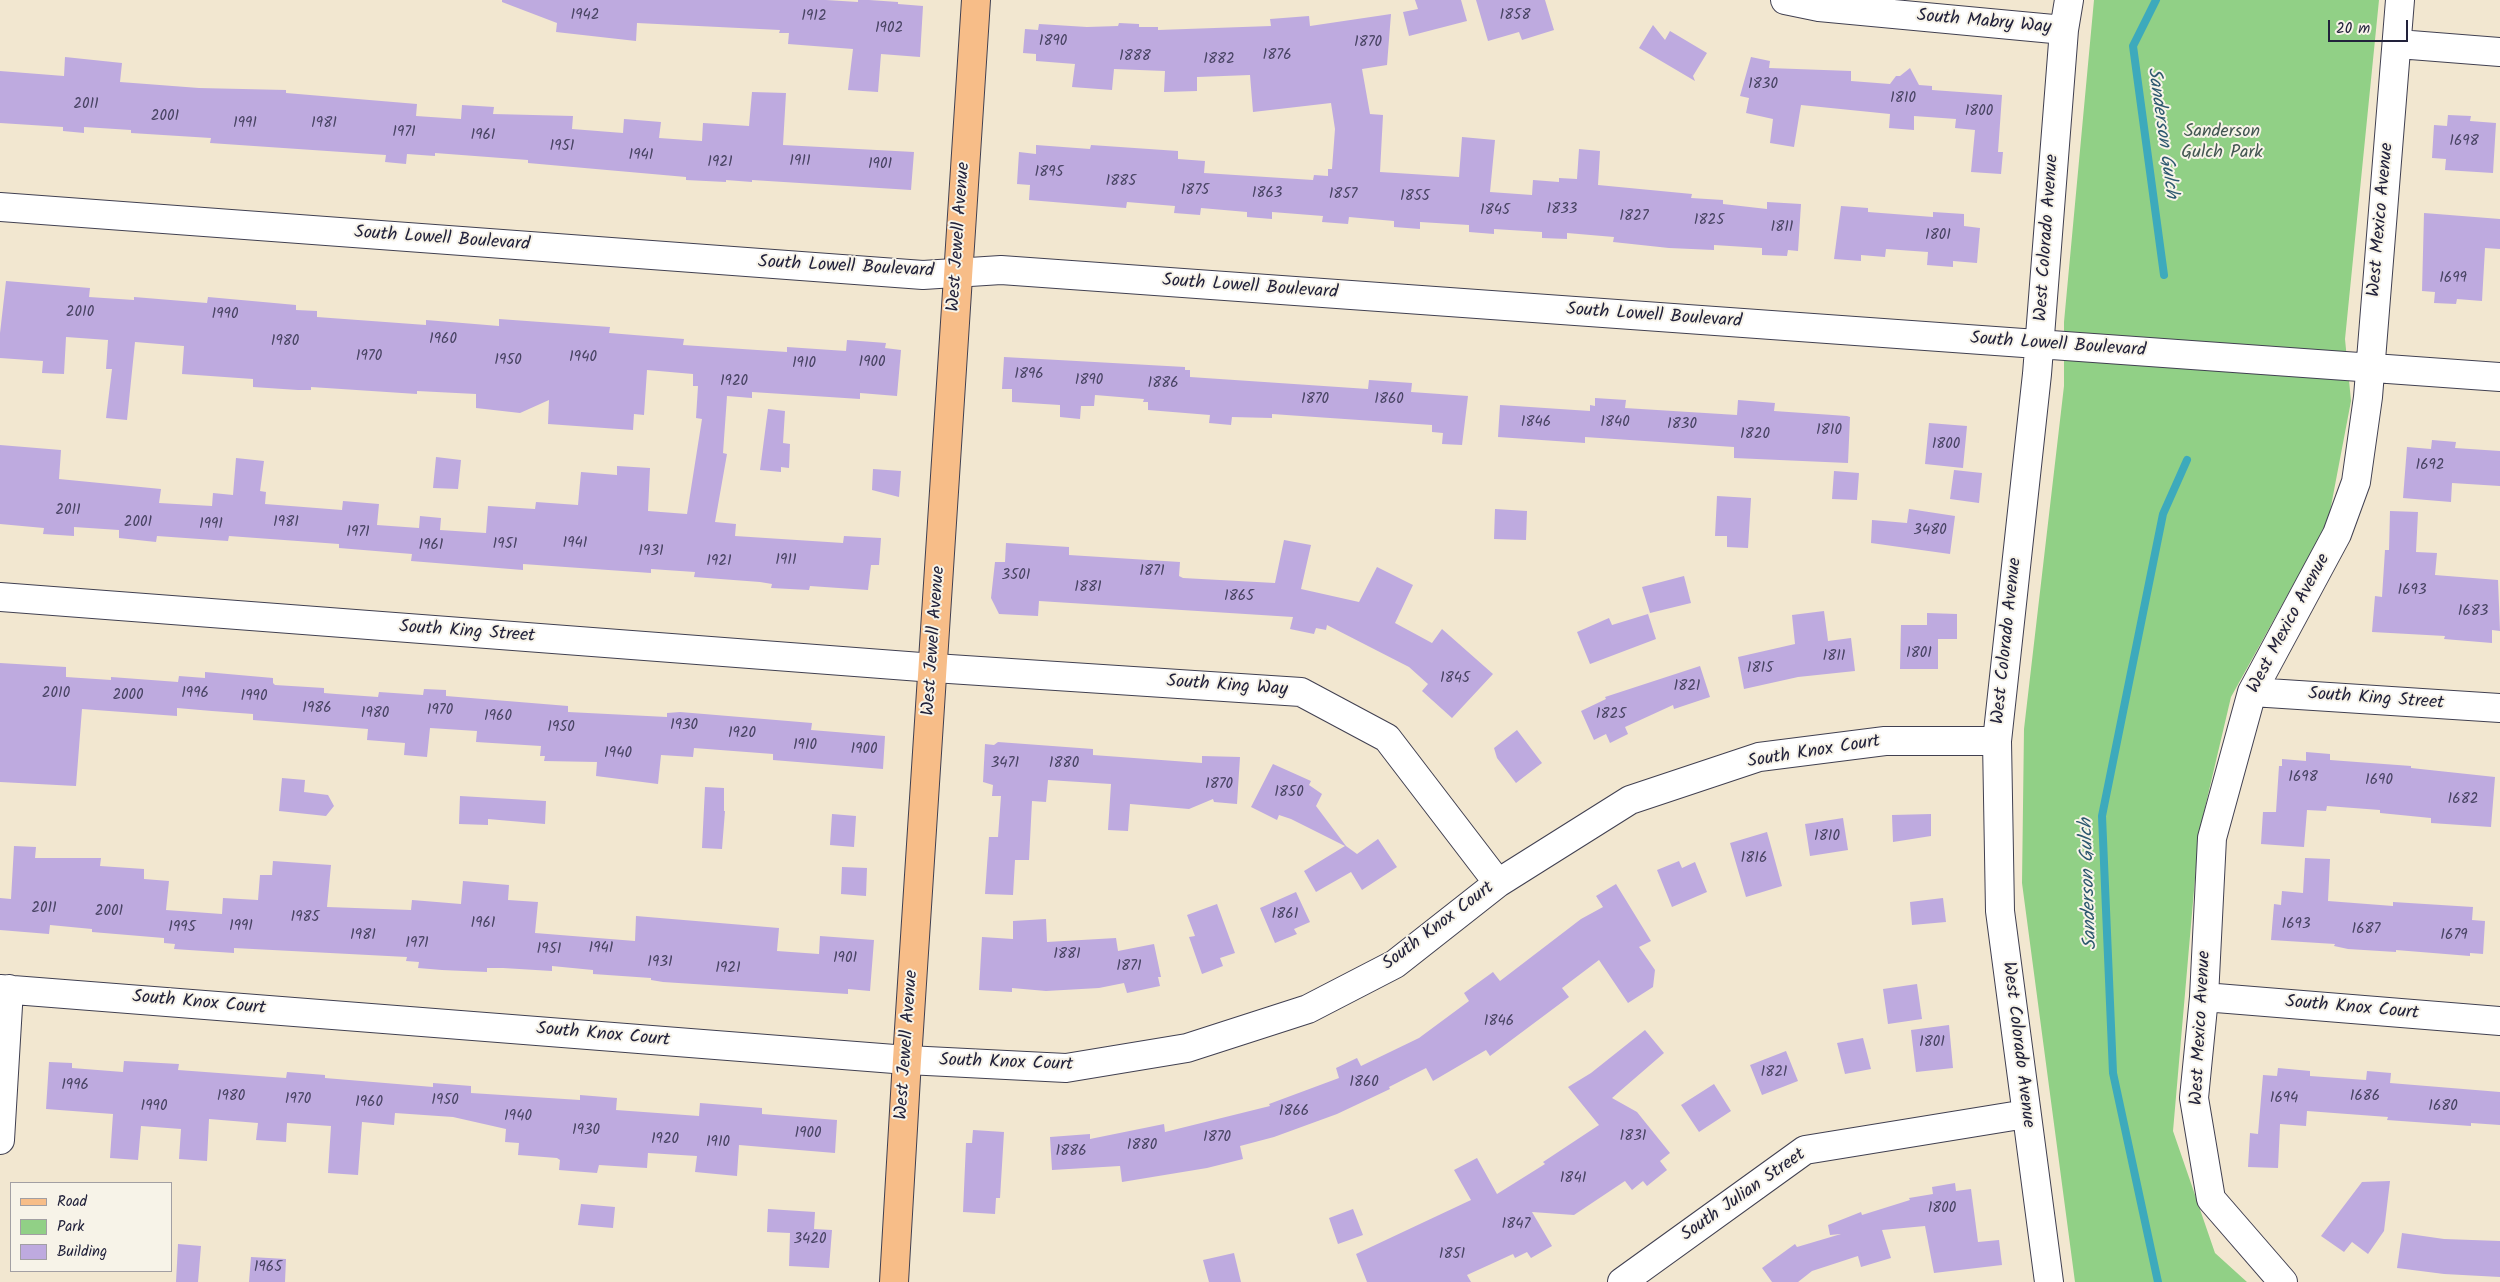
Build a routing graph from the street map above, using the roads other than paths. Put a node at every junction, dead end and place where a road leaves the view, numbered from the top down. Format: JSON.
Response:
{"nodes":[{"id":1,"x":976,"y":0,"type":"edge"},
{"id":2,"x":1785,"y":0,"type":"edge"},
{"id":3,"x":2068,"y":0,"type":"edge"},
{"id":4,"x":2400,"y":0,"type":"edge"},
{"id":5,"x":2064,"y":30,"type":"junction"},
{"id":6,"x":2398,"y":44,"type":"junction"},
{"id":7,"x":2500,"y":52,"type":"edge"},
{"id":8,"x":0,"y":207,"type":"edge"},
{"id":9,"x":957,"y":272,"type":"junction"},
{"id":10,"x":2039,"y":345,"type":"junction"},
{"id":11,"x":2370,"y":368,"type":"junction"},
{"id":12,"x":2500,"y":377,"type":"edge"},
{"id":13,"x":0,"y":597,"type":"edge"},
{"id":14,"x":934,"y":668,"type":"junction"},
{"id":15,"x":2252,"y":692,"type":"junction"},
{"id":16,"x":2500,"y":708,"type":"edge"},
{"id":17,"x":1997,"y":741,"type":"junction"},
{"id":18,"x":1498,"y":883,"type":"junction"},
{"id":19,"x":5,"y":989,"type":"edge"},
{"id":20,"x":2204,"y":997,"type":"junction"},
{"id":21,"x":2500,"y":1021,"type":"edge"},
{"id":22,"x":906,"y":1060,"type":"junction"},
{"id":23,"x":2026,"y":1114,"type":"junction"},
{"id":24,"x":0,"y":1140,"type":"edge"},
{"id":25,"x":894,"y":1282,"type":"edge"},
{"id":26,"x":1622,"y":1282,"type":"edge"},
{"id":27,"x":2049,"y":1282,"type":"edge"},
{"id":28,"x":2282,"y":1282,"type":"edge"}],
"edges":[{"from":1,"to":9,"type":"main road","name":"West Jewell Avenue"},
{"from":2,"to":5,"type":"street","name":"South Mabry Way"},
{"from":3,"to":5,"type":"street","name":"West Colorado Avenue"},
{"from":4,"to":6,"type":"street","name":"West Mexico Avenue"},
{"from":5,"to":10,"type":"street","name":"West Colorado Avenue"},
{"from":6,"to":7,"type":"street"},
{"from":6,"to":11,"type":"street","name":"West Mexico Avenue"},
{"from":8,"to":9,"type":"street","name":"South Lowell Boulevard"},
{"from":9,"to":10,"type":"street","name":"South Lowell Boulevard"},
{"from":9,"to":14,"type":"main road","name":"West Jewell Avenue"},
{"from":10,"to":11,"type":"street","name":"South Lowell Boulevard"},
{"from":10,"to":17,"type":"street","name":"West Colorado Avenue"},
{"from":11,"to":12,"type":"street","name":"South Lowell Boulevard"},
{"from":11,"to":15,"type":"street","name":"West Mexico Avenue"},
{"from":13,"to":14,"type":"street","name":"South King Street"},
{"from":14,"to":18,"type":"street","name":"South King Way"},
{"from":14,"to":22,"type":"main road","name":"West Jewell Avenue"},
{"from":15,"to":16,"type":"street","name":"South King Street"},
{"from":15,"to":20,"type":"street","name":"West Mexico Avenue"},
{"from":17,"to":18,"type":"street","name":"South Knox Court"},
{"from":17,"to":23,"type":"street","name":"West Colorado Avenue"},
{"from":18,"to":22,"type":"street","name":"South Knox Court"},
{"from":19,"to":22,"type":"street","name":"South Knox Court"},
{"from":19,"to":24,"type":"street"},
{"from":20,"to":21,"type":"street","name":"South Knox Court"},
{"from":20,"to":28,"type":"street","name":"West Mexico Avenue"},
{"from":22,"to":25,"type":"main road","name":"West Jewell Avenue"},
{"from":23,"to":26,"type":"street","name":"South Julian Street"},
{"from":23,"to":27,"type":"street","name":"West Colorado Avenue"}]}
